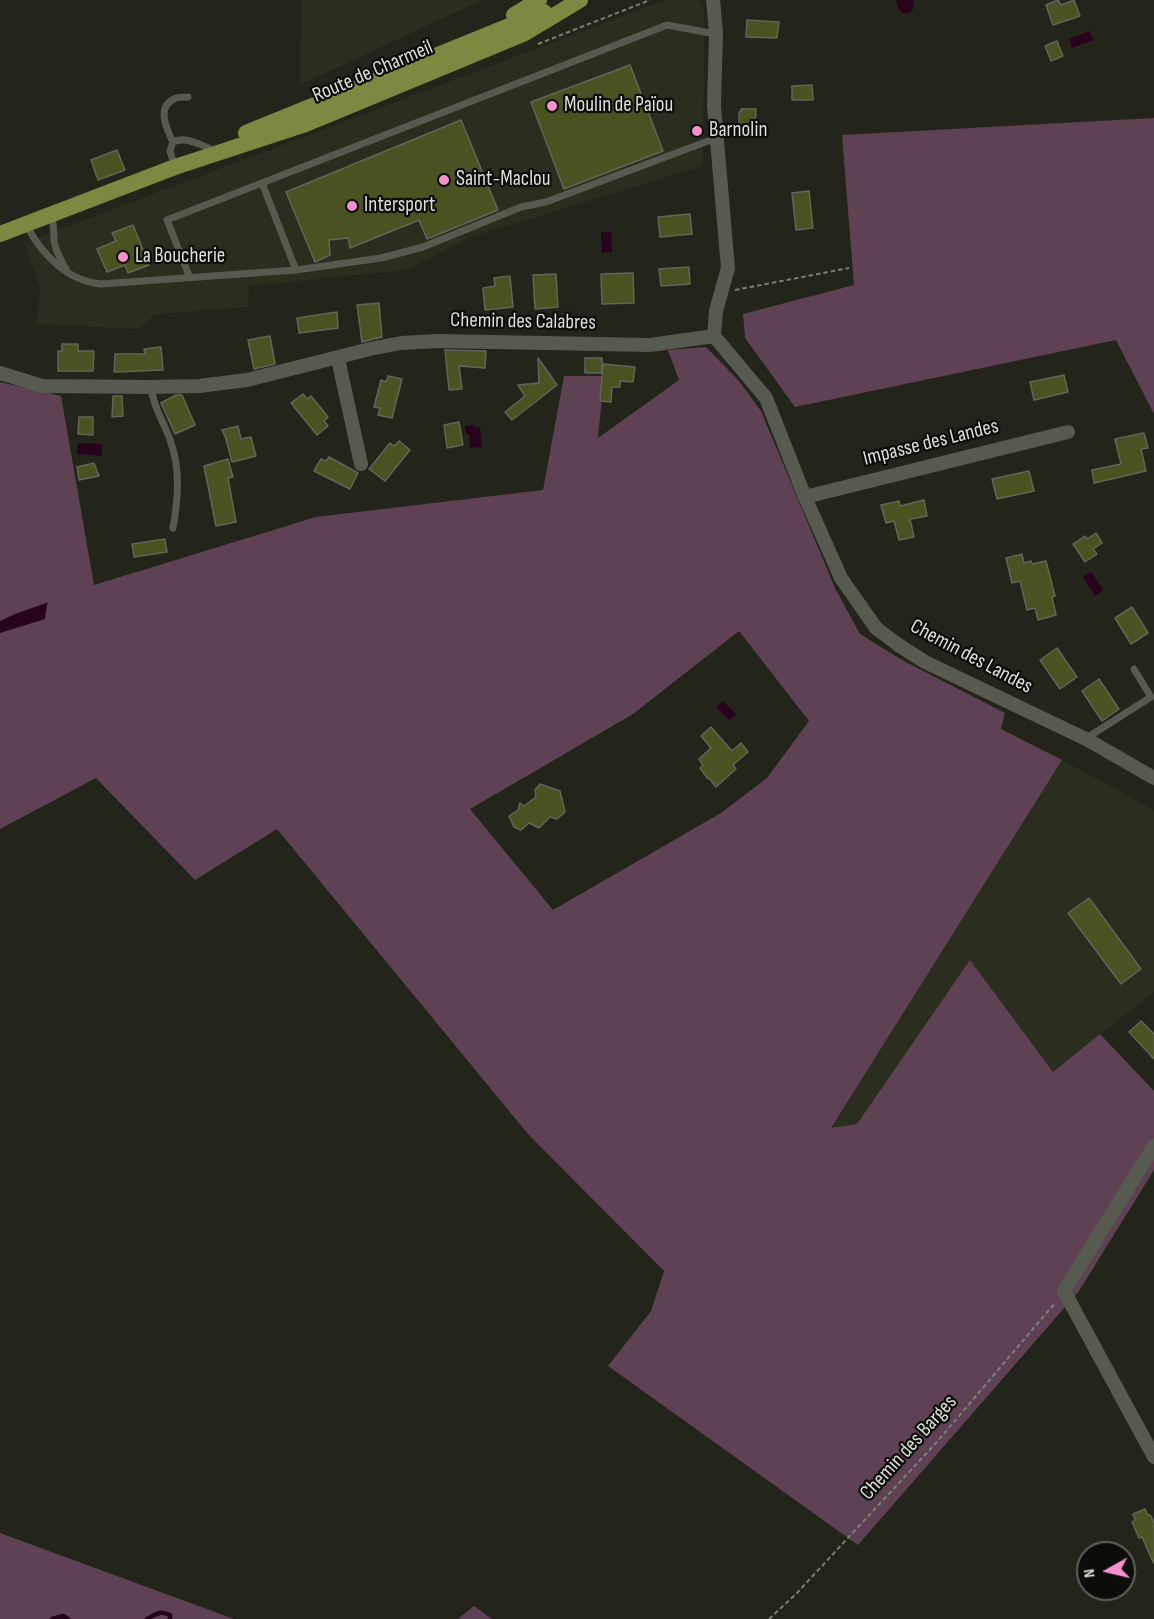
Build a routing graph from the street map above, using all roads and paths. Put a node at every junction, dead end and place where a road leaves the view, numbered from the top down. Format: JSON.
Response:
{"nodes":[{"id":1,"x":539,"y":0,"type":"edge"},
{"id":2,"x":559,"y":0,"type":"edge"},
{"id":3,"x":580,"y":0,"type":"edge"},
{"id":4,"x":713,"y":0,"type":"edge"},
{"id":5,"x":716,"y":33,"type":"junction"},
{"id":6,"x":464,"y":43,"type":"junction"},
{"id":7,"x":188,"y":97,"type":"dead end"},
{"id":8,"x":716,"y":138,"type":"junction"},
{"id":9,"x":173,"y":142,"type":"junction"},
{"id":10,"x":211,"y":150,"type":"junction"},
{"id":11,"x":175,"y":167,"type":"junction"},
{"id":12,"x":262,"y":183,"type":"junction"},
{"id":13,"x":51,"y":214,"type":"junction"},
{"id":14,"x":26,"y":224,"type":"junction"},
{"id":15,"x":0,"y":234,"type":"edge"},
{"id":16,"x":849,"y":268,"type":"dead end"},
{"id":17,"x":296,"y":270,"type":"junction"},
{"id":18,"x":68,"y":274,"type":"junction"},
{"id":19,"x":190,"y":278,"type":"junction"},
{"id":20,"x":721,"y":293,"type":"junction"},
{"id":21,"x":714,"y":336,"type":"junction"},
{"id":22,"x":338,"y":358,"type":"junction"},
{"id":23,"x":0,"y":373,"type":"edge"},
{"id":24,"x":151,"y":387,"type":"junction"},
{"id":25,"x":1068,"y":432,"type":"dead end"},
{"id":26,"x":361,"y":464,"type":"dead end"},
{"id":27,"x":805,"y":497,"type":"junction"},
{"id":28,"x":173,"y":528,"type":"dead end"},
{"id":29,"x":1134,"y":669,"type":"dead end"},
{"id":30,"x":1085,"y":739,"type":"junction"},
{"id":31,"x":1154,"y":778,"type":"edge"},
{"id":32,"x":1154,"y":1146,"type":"edge"},
{"id":33,"x":1064,"y":1291,"type":"junction"},
{"id":34,"x":1154,"y":1457,"type":"edge"},
{"id":35,"x":769,"y":1619,"type":"edge"}],
"edges":[{"from":1,"to":6,"type":"main road"},
{"from":2,"to":6,"type":"main road","name":"Route de Charmeil"},
{"from":3,"to":11,"type":"main road","name":"Route de Charmeil"},
{"from":4,"to":5,"type":"street"},
{"from":5,"to":8,"type":"street"},
{"from":5,"to":12,"type":"lane"},
{"from":6,"to":10,"type":"main road","name":"Route de Charmeil"},
{"from":7,"to":9,"type":"lane"},
{"from":8,"to":17,"type":"lane"},
{"from":8,"to":20,"type":"street"},
{"from":9,"to":10,"type":"lane"},
{"from":9,"to":11,"type":"lane"},
{"from":10,"to":11,"type":"main road","name":"Route de Charmeil"},
{"from":11,"to":13,"type":"main road","name":"Route de Charmeil"},
{"from":12,"to":17,"type":"lane"},
{"from":12,"to":19,"type":"lane"},
{"from":13,"to":14,"type":"main road","name":"Route de Charmeil"},
{"from":13,"to":18,"type":"lane"},
{"from":14,"to":15,"type":"main road","name":"Route de Charmeil"},
{"from":14,"to":18,"type":"lane"},
{"from":16,"to":20,"type":"path"},
{"from":17,"to":19,"type":"lane"},
{"from":18,"to":19,"type":"lane"},
{"from":20,"to":21,"type":"street"},
{"from":21,"to":22,"type":"street","name":"Chemin des Calabres"},
{"from":21,"to":27,"type":"street","name":"Chemin des Landes"},
{"from":22,"to":24,"type":"street","name":"Chemin des Calabres"},
{"from":22,"to":26,"type":"street"},
{"from":23,"to":24,"type":"street","name":"Chemin des Calabres"},
{"from":24,"to":28,"type":"lane"},
{"from":25,"to":27,"type":"street","name":"Impasse des Landes"},
{"from":27,"to":30,"type":"street","name":"Chemin des Landes"},
{"from":29,"to":30,"type":"lane"},
{"from":30,"to":31,"type":"street","name":"Chemin des Landes"},
{"from":32,"to":33,"type":"street"},
{"from":33,"to":34,"type":"street"},
{"from":33,"to":35,"type":"path","name":"Chemin des Barges"}]}
